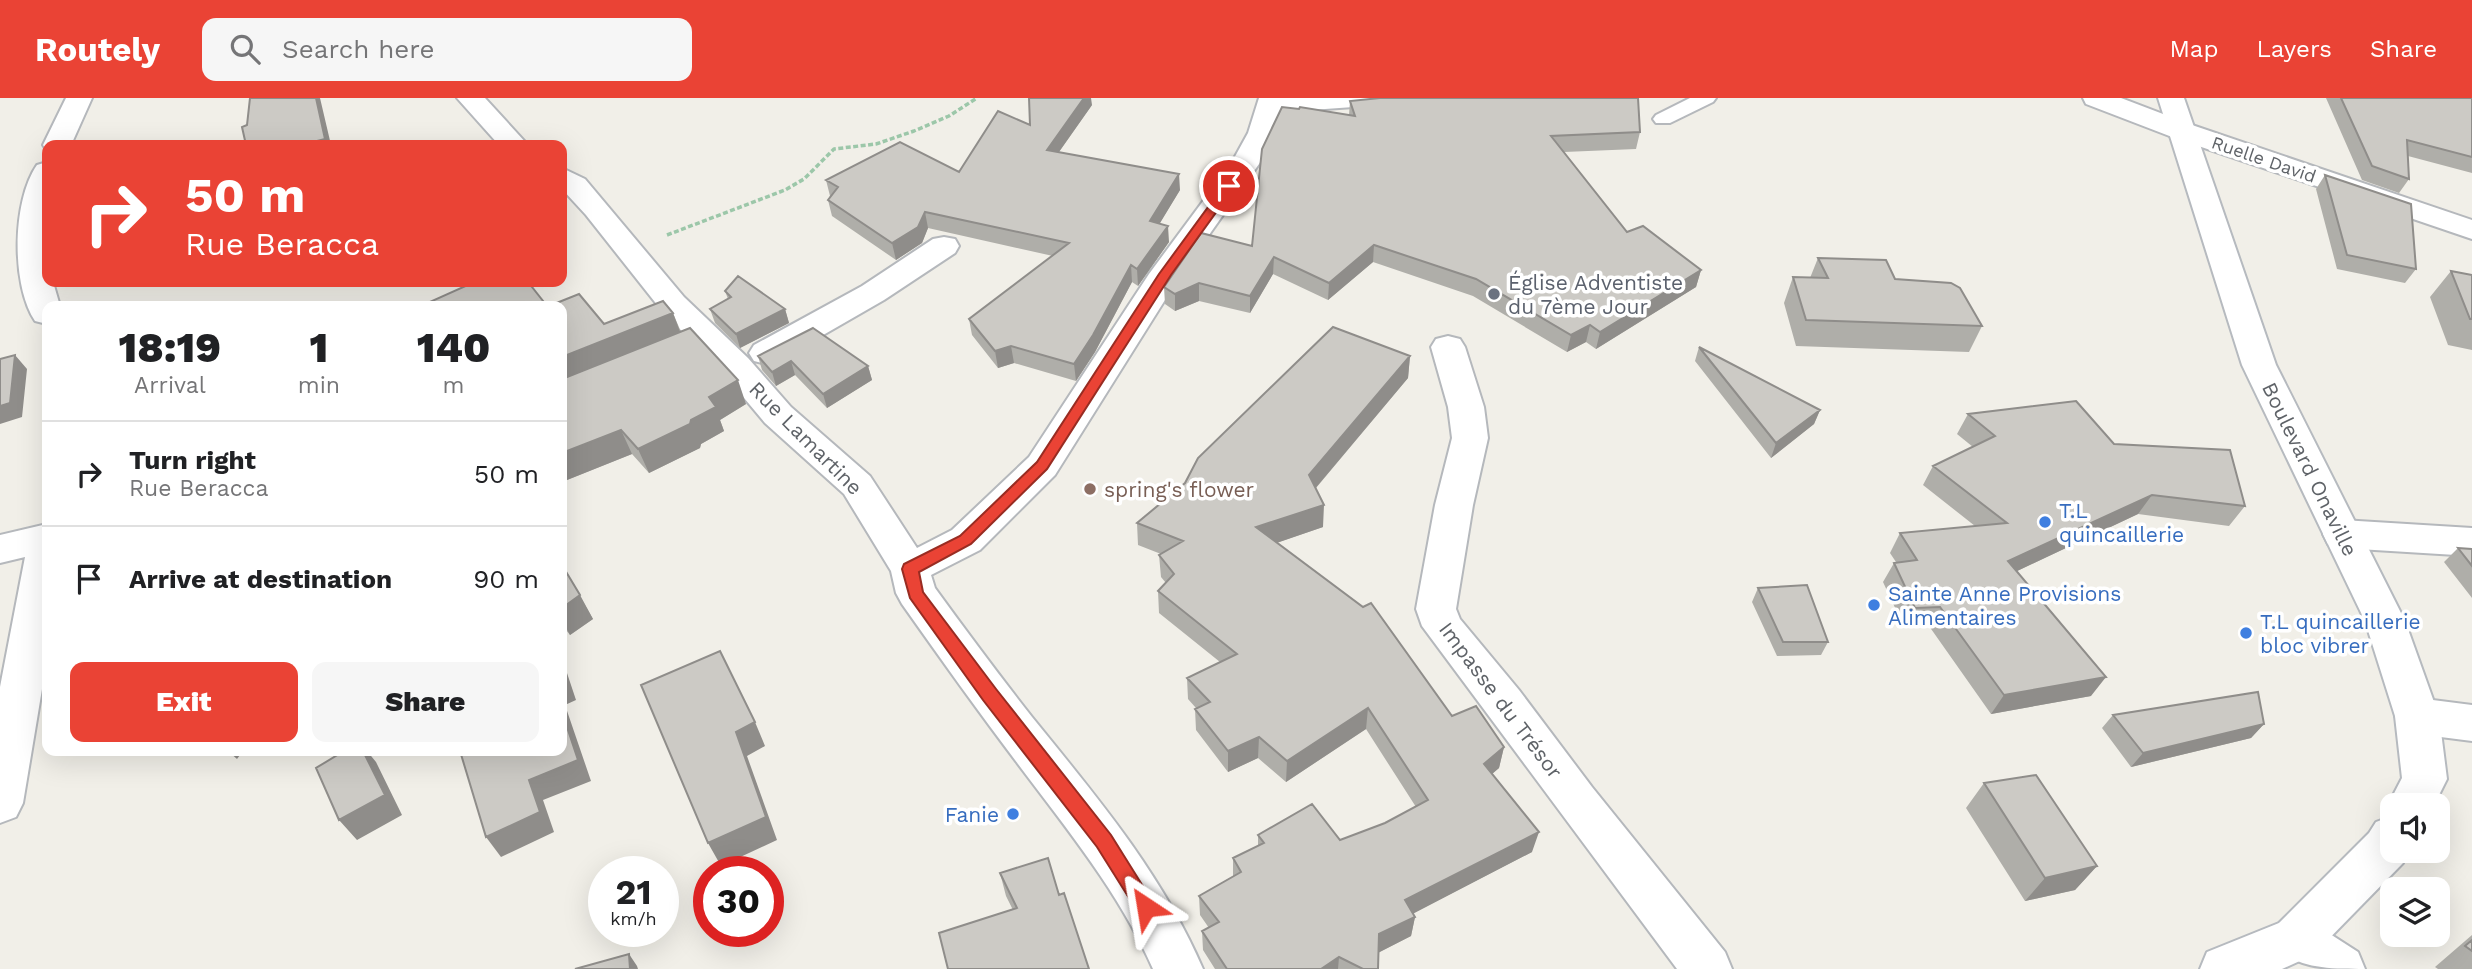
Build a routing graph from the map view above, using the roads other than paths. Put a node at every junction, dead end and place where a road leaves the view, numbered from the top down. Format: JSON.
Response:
{"nodes":[{"id":1,"x":79,"y":98,"type":"edge"},
{"id":2,"x":470,"y":98,"type":"edge"},
{"id":3,"x":1368,"y":98,"type":"edge"},
{"id":4,"x":1706,"y":98,"type":"edge"},
{"id":5,"x":2096,"y":98,"type":"edge"},
{"id":6,"x":1272,"y":101,"type":"edge"},
{"id":7,"x":2177,"y":114,"type":"edge"},
{"id":8,"x":1663,"y":119,"type":"dead end"},
{"id":9,"x":59,"y":140,"type":"edge"},
{"id":10,"x":508,"y":140,"type":"edge"},
{"id":11,"x":567,"y":181,"type":"edge"},
{"id":12,"x":42,"y":188,"type":"edge"},
{"id":13,"x":2472,"y":230,"type":"edge"},
{"id":14,"x":944,"y":246,"type":"dead end"},
{"id":15,"x":42,"y":301,"type":"edge"},
{"id":16,"x":1448,"y":347,"type":"dead end"},
{"id":17,"x":736,"y":366,"type":"junction"},
{"id":18,"x":2342,"y":534,"type":"junction"},
{"id":19,"x":42,"y":539,"type":"edge"},
{"id":20,"x":2472,"y":542,"type":"edge"},
{"id":21,"x":0,"y":549,"type":"edge"},
{"id":22,"x":910,"y":569,"type":"junction"},
{"id":23,"x":42,"y":573,"type":"edge"},
{"id":24,"x":2417,"y":716,"type":"junction"},
{"id":25,"x":2472,"y":723,"type":"edge"},
{"id":26,"x":2418,"y":793,"type":"edge"},
{"id":27,"x":0,"y":803,"type":"edge"},
{"id":28,"x":2380,"y":854,"type":"edge"},
{"id":29,"x":2297,"y":940,"type":"junction"},
{"id":30,"x":1178,"y":969,"type":"edge"},
{"id":31,"x":1707,"y":969,"type":"edge"},
{"id":32,"x":2225,"y":969,"type":"edge"},
{"id":33,"x":2340,"y":969,"type":"edge"}],
"edges":[{"from":1,"to":9,"type":"street"},
{"from":2,"to":10,"type":"street"},
{"from":3,"to":6,"type":"street"},
{"from":4,"to":8,"type":"lane"},
{"from":5,"to":7,"type":"street","name":"Ruelle David"},
{"from":6,"to":22,"type":"street"},
{"from":7,"to":13,"type":"street","name":"Ruelle David"},
{"from":7,"to":18,"type":"street","name":"Boulevard Onaville"},
{"from":11,"to":17,"type":"street","name":"Rue Lamartine"},
{"from":12,"to":15,"type":"street"},
{"from":14,"to":17,"type":"street"},
{"from":16,"to":31,"type":"street","name":"Impasse du Trésor"},
{"from":17,"to":22,"type":"street","name":"Rue Lamartine"},
{"from":18,"to":20,"type":"street"},
{"from":18,"to":24,"type":"street","name":"Boulevard Onaville"},
{"from":19,"to":21,"type":"street"},
{"from":22,"to":30,"type":"street","name":"Rue Lamartine"},
{"from":23,"to":27,"type":"street"},
{"from":24,"to":25,"type":"street"},
{"from":24,"to":26,"type":"street","name":"Boulevard Onaville"},
{"from":28,"to":29,"type":"street"},
{"from":29,"to":32,"type":"street"},
{"from":29,"to":33,"type":"street"}]}
